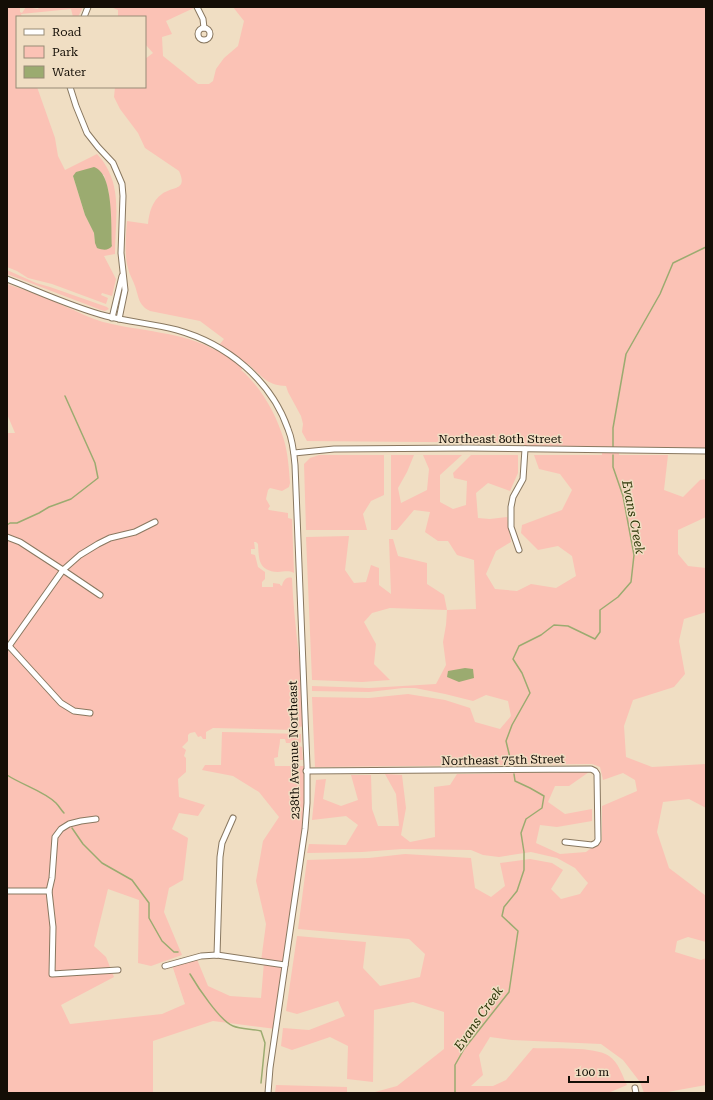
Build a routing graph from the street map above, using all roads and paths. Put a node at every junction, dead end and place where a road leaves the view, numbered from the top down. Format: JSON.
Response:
{"nodes":[{"id":1,"x":197,"y":7,"type":"edge"},
{"id":2,"x":204,"y":28,"type":"dead end"},
{"id":3,"x":70,"y":88,"type":"edge"},
{"id":4,"x":123,"y":273,"type":"junction"},
{"id":5,"x":7,"y":279,"type":"edge"},
{"id":6,"x":112,"y":318,"type":"junction"},
{"id":7,"x":119,"y":319,"type":"junction"},
{"id":8,"x":525,"y":449,"type":"junction"},
{"id":9,"x":706,"y":451,"type":"edge"},
{"id":10,"x":294,"y":453,"type":"junction"},
{"id":11,"x":155,"y":522,"type":"dead end"},
{"id":12,"x":7,"y":536,"type":"edge"},
{"id":13,"x":519,"y":550,"type":"dead end"},
{"id":14,"x":63,"y":570,"type":"junction"},
{"id":15,"x":100,"y":595,"type":"dead end"},
{"id":16,"x":8,"y":646,"type":"edge"},
{"id":17,"x":90,"y":713,"type":"dead end"},
{"id":18,"x":306,"y":771,"type":"junction"},
{"id":19,"x":233,"y":818,"type":"dead end"},
{"id":20,"x":96,"y":819,"type":"dead end"},
{"id":21,"x":565,"y":842,"type":"dead end"},
{"id":22,"x":7,"y":891,"type":"edge"},
{"id":23,"x":49,"y":891,"type":"junction"},
{"id":24,"x":217,"y":954,"type":"junction"},
{"id":25,"x":285,"y":965,"type":"junction"},
{"id":26,"x":165,"y":966,"type":"dead end"},
{"id":27,"x":118,"y":970,"type":"dead end"},
{"id":28,"x":268,"y":1093,"type":"edge"}],
"edges":[{"from":1,"to":2,"type":"street"},
{"from":3,"to":4,"type":"street"},
{"from":4,"to":6,"type":"street"},
{"from":4,"to":7,"type":"street"},
{"from":5,"to":6,"type":"street","name":"238th Avenue Northeast"},
{"from":6,"to":7,"type":"street","name":"238th Avenue Northeast"},
{"from":7,"to":10,"type":"street","name":"238th Avenue Northeast"},
{"from":8,"to":9,"type":"street","name":"Northeast 80th Street"},
{"from":8,"to":10,"type":"street","name":"Northeast 80th Street"},
{"from":8,"to":13,"type":"street"},
{"from":10,"to":18,"type":"street","name":"238th Avenue Northeast"},
{"from":11,"to":14,"type":"street"},
{"from":12,"to":14,"type":"street"},
{"from":14,"to":15,"type":"street"},
{"from":14,"to":16,"type":"street"},
{"from":16,"to":17,"type":"street"},
{"from":18,"to":21,"type":"street","name":"Northeast 75th Street"},
{"from":18,"to":25,"type":"street","name":"238th Avenue Northeast"},
{"from":19,"to":24,"type":"street"},
{"from":20,"to":23,"type":"street"},
{"from":22,"to":23,"type":"street"},
{"from":23,"to":27,"type":"street"},
{"from":24,"to":25,"type":"street"},
{"from":24,"to":26,"type":"street"},
{"from":25,"to":28,"type":"street","name":"238th Avenue Northeast"}]}
